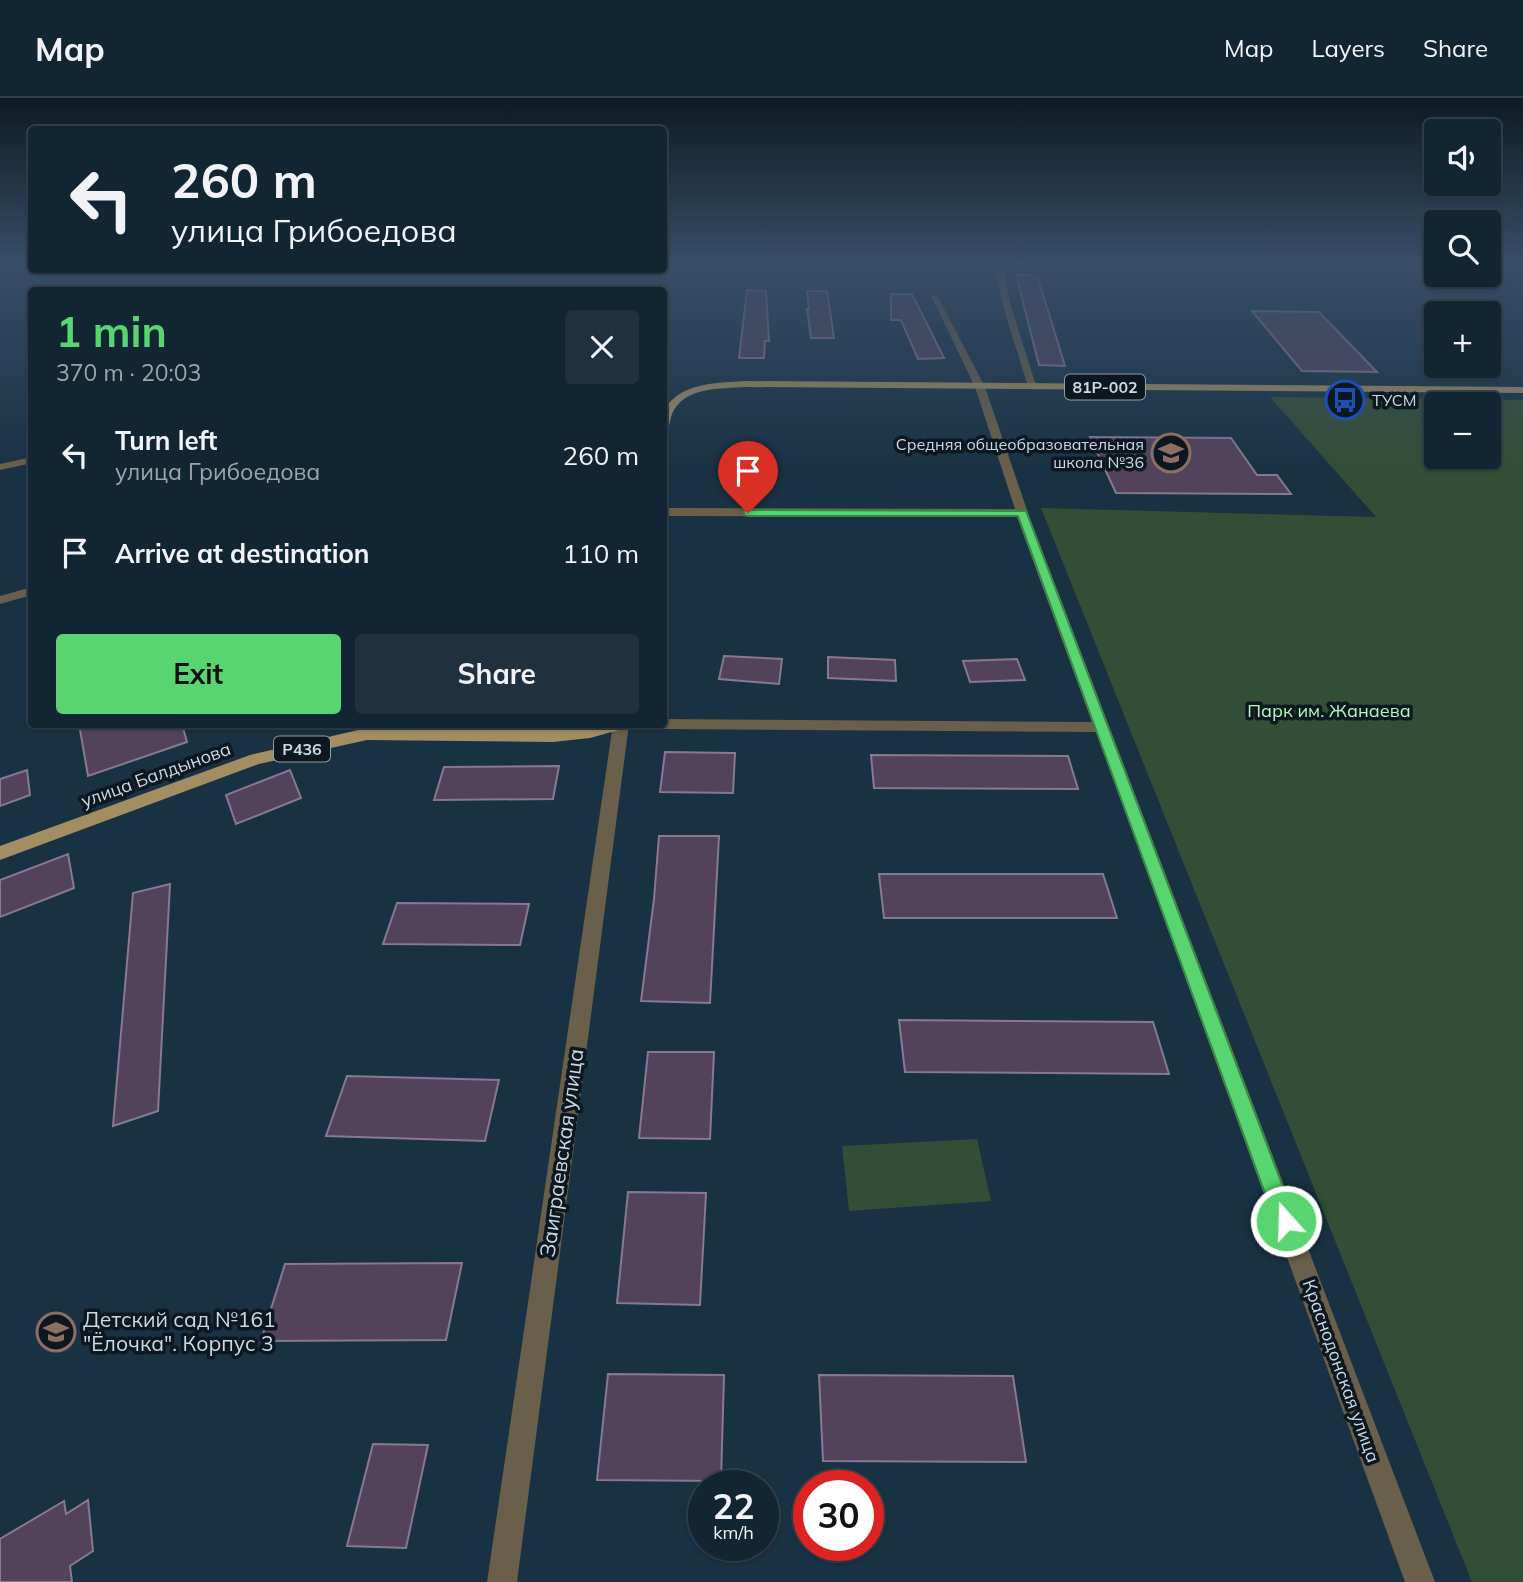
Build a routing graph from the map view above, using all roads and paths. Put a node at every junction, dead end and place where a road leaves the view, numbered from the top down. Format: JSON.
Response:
{"nodes":[{"id":1,"x":953,"y":333,"type":"edge"},
{"id":2,"x":1016,"y":333,"type":"edge"},
{"id":3,"x":980,"y":387,"type":"junction"},
{"id":4,"x":1033,"y":387,"type":"junction"},
{"id":5,"x":1523,"y":390,"type":"edge"},
{"id":6,"x":667,"y":411,"type":"edge"},
{"id":7,"x":28,"y":461,"type":"edge"},
{"id":8,"x":0,"y":467,"type":"edge"},
{"id":9,"x":667,"y":512,"type":"edge"},
{"id":10,"x":1022,"y":513,"type":"junction"},
{"id":11,"x":28,"y":592,"type":"edge"},
{"id":12,"x":0,"y":600,"type":"edge"},
{"id":13,"x":667,"y":724,"type":"edge"},
{"id":14,"x":1101,"y":727,"type":"junction"},
{"id":15,"x":607,"y":728,"type":"edge"},
{"id":16,"x":620,"y":728,"type":"edge"},
{"id":17,"x":0,"y":853,"type":"edge"},
{"id":18,"x":502,"y":1582,"type":"edge"},
{"id":19,"x":1420,"y":1582,"type":"edge"}],
"edges":[{"from":1,"to":3,"type":"street","name":"Краснодонская улица"},
{"from":2,"to":4,"type":"street"},
{"from":3,"to":4,"type":"main road","number":"81Р-002"},
{"from":3,"to":6,"type":"main road","number":"81Р-002"},
{"from":3,"to":10,"type":"street","name":"Краснодонская улица"},
{"from":4,"to":5,"type":"main road","number":"81Р-002"},
{"from":7,"to":8,"type":"street"},
{"from":9,"to":10,"type":"street"},
{"from":10,"to":14,"type":"street","name":"Краснодонская улица"},
{"from":11,"to":12,"type":"street"},
{"from":13,"to":14,"type":"street"},
{"from":14,"to":19,"type":"street","name":"Краснодонская улица"},
{"from":15,"to":17,"type":"main road","name":"улица Балдынова","number":"P436"},
{"from":16,"to":18,"type":"street","name":"Заиграевская улица"}]}
